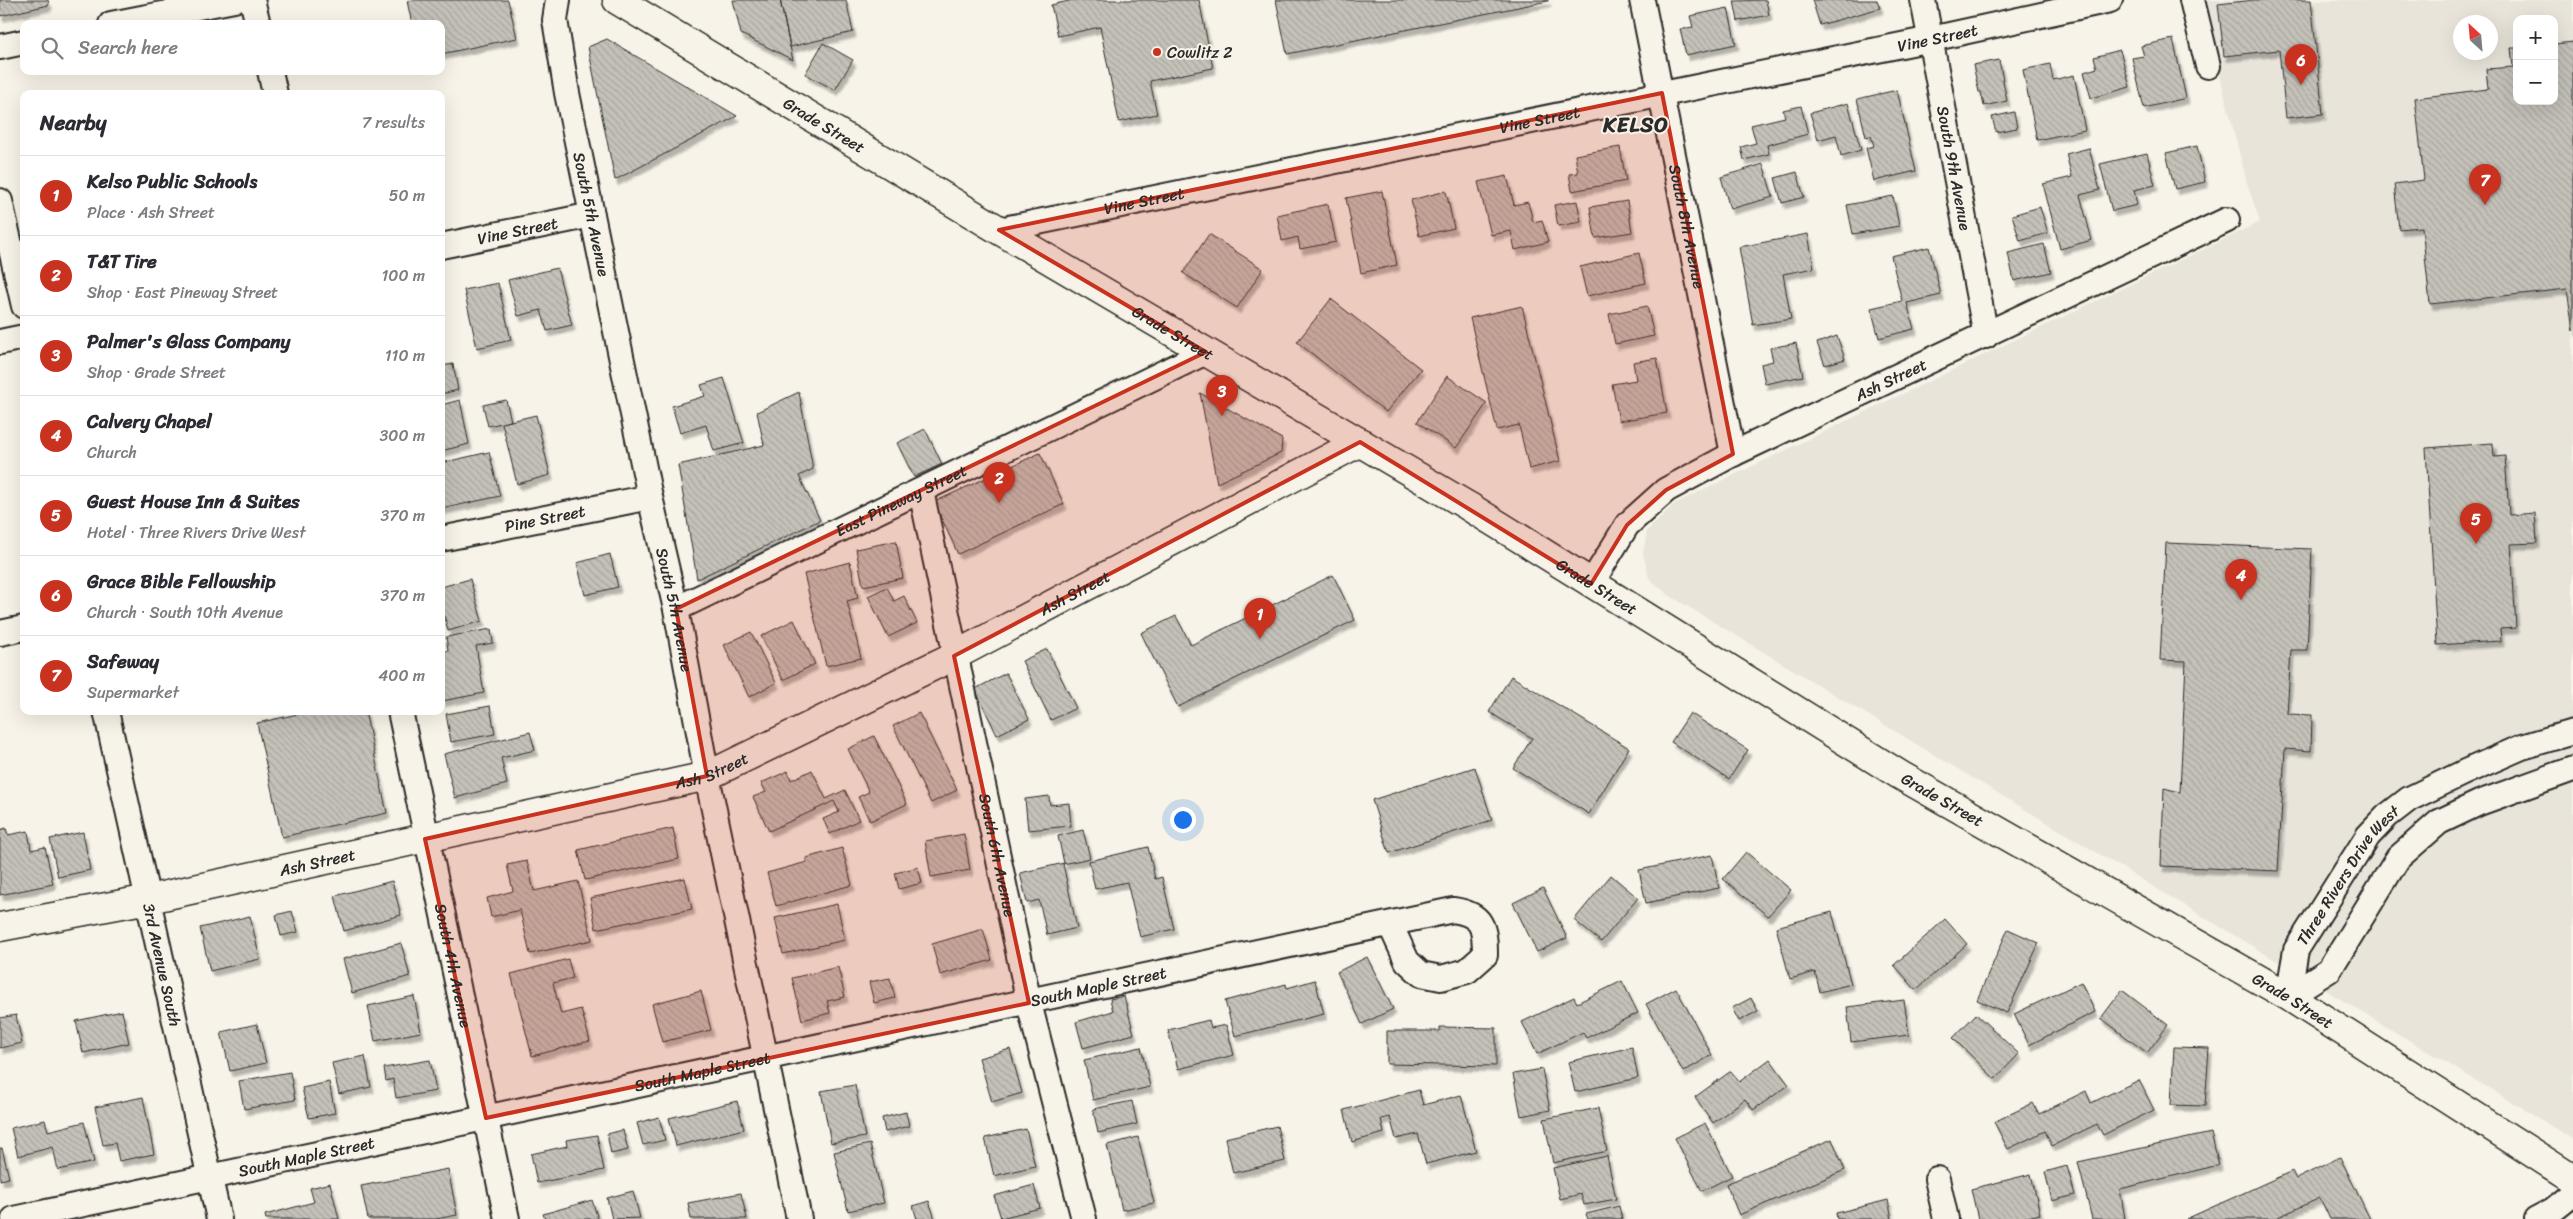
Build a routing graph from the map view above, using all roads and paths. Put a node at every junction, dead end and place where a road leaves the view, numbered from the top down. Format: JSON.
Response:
{"nodes":[{"id":1,"x":234,"y":0,"type":"edge"},
{"id":2,"x":252,"y":0,"type":"edge"},
{"id":3,"x":558,"y":0,"type":"edge"},
{"id":4,"x":617,"y":0,"type":"edge"},
{"id":5,"x":1642,"y":0,"type":"edge"},
{"id":6,"x":1923,"y":0,"type":"edge"},
{"id":7,"x":2110,"y":0,"type":"edge"},
{"id":8,"x":2192,"y":0,"type":"edge"},
{"id":9,"x":132,"y":20,"type":"edge"},
{"id":10,"x":257,"y":20,"type":"edge"},
{"id":11,"x":1931,"y":39,"type":"junction"},
{"id":12,"x":20,"y":43,"type":"edge"},
{"id":13,"x":0,"y":47,"type":"edge"},
{"id":14,"x":2208,"y":66,"type":"dead end"},
{"id":15,"x":271,"y":75,"type":"edge"},
{"id":16,"x":274,"y":90,"type":"edge"},
{"id":17,"x":1662,"y":93,"type":"junction"},
{"id":18,"x":0,"y":201,"type":"edge"},
{"id":19,"x":592,"y":215,"type":"junction"},
{"id":20,"x":2227,"y":220,"type":"dead end"},
{"id":21,"x":999,"y":230,"type":"junction"},
{"id":22,"x":445,"y":245,"type":"edge"},
{"id":23,"x":20,"y":288,"type":"edge"},
{"id":24,"x":1986,"y":336,"type":"junction"},
{"id":25,"x":20,"y":338,"type":"edge"},
{"id":26,"x":0,"y":342,"type":"edge"},
{"id":27,"x":1206,"y":352,"type":"junction"},
{"id":28,"x":1360,"y":442,"type":"junction"},
{"id":29,"x":1732,"y":454,"type":"junction"},
{"id":30,"x":921,"y":491,"type":"junction"},
{"id":31,"x":650,"y":497,"type":"junction"},
{"id":32,"x":445,"y":538,"type":"edge"},
{"id":33,"x":1591,"y":584,"type":"junction"},
{"id":34,"x":676,"y":609,"type":"junction"},
{"id":35,"x":20,"y":629,"type":"edge"},
{"id":36,"x":0,"y":633,"type":"edge"},
{"id":37,"x":954,"y":656,"type":"junction"},
{"id":38,"x":107,"y":715,"type":"edge"},
{"id":39,"x":401,"y":715,"type":"edge"},
{"id":40,"x":2573,"y":732,"type":"edge"},
{"id":41,"x":2573,"y":769,"type":"edge"},
{"id":42,"x":707,"y":776,"type":"junction"},
{"id":43,"x":425,"y":839,"type":"junction"},
{"id":44,"x":149,"y":899,"type":"junction"},
{"id":45,"x":1390,"y":924,"type":"dead end"},
{"id":46,"x":0,"y":927,"type":"edge"},
{"id":47,"x":2288,"y":996,"type":"junction"},
{"id":48,"x":1029,"y":1002,"type":"junction"},
{"id":49,"x":764,"y":1057,"type":"junction"},
{"id":50,"x":486,"y":1118,"type":"junction"},
{"id":51,"x":210,"y":1177,"type":"junction"},
{"id":52,"x":2573,"y":1179,"type":"edge"},
{"id":53,"x":1937,"y":1180,"type":"dead end"},
{"id":54,"x":2573,"y":1194,"type":"edge"},
{"id":55,"x":14,"y":1219,"type":"edge"},
{"id":56,"x":218,"y":1219,"type":"edge"},
{"id":57,"x":507,"y":1219,"type":"edge"},
{"id":58,"x":799,"y":1219,"type":"edge"},
{"id":59,"x":1084,"y":1219,"type":"edge"},
{"id":60,"x":1946,"y":1219,"type":"edge"},
{"id":61,"x":2536,"y":1219,"type":"edge"}],
"edges":[{"from":1,"to":9,"type":"street"},
{"from":2,"to":10,"type":"street"},
{"from":3,"to":19,"type":"street","name":"South 5th Avenue"},
{"from":4,"to":21,"type":"main road","name":"Grade Street"},
{"from":5,"to":17,"type":"street","name":"South 8th Avenue"},
{"from":6,"to":11,"type":"street","name":"South 9th Avenue"},
{"from":7,"to":11,"type":"street","name":"Vine Street"},
{"from":8,"to":14,"type":"street"},
{"from":11,"to":17,"type":"street","name":"Vine Street"},
{"from":11,"to":24,"type":"street","name":"South 9th Avenue"},
{"from":12,"to":13,"type":"street"},
{"from":15,"to":16,"type":"street"},
{"from":17,"to":21,"type":"street","name":"Vine Street"},
{"from":17,"to":29,"type":"street","name":"South 8th Avenue"},
{"from":18,"to":23,"type":"street"},
{"from":19,"to":22,"type":"street","name":"Vine Street"},
{"from":19,"to":31,"type":"street","name":"South 5th Avenue"},
{"from":20,"to":24,"type":"street","name":"Ash Street"},
{"from":21,"to":27,"type":"main road","name":"Grade Street"},
{"from":24,"to":29,"type":"street","name":"Ash Street"},
{"from":25,"to":26,"type":"street"},
{"from":27,"to":28,"type":"main road","name":"Grade Street"},
{"from":27,"to":30,"type":"street","name":"East Pineway Street"},
{"from":28,"to":33,"type":"main road","name":"Grade Street"},
{"from":28,"to":37,"type":"main road","name":"Ash Street"},
{"from":29,"to":33,"type":"street","name":"Ash Street"},
{"from":30,"to":34,"type":"street","name":"East Pineway Street"},
{"from":30,"to":37,"type":"street","name":"South 6th Avenue"},
{"from":31,"to":32,"type":"street","name":"Pine Street"},
{"from":31,"to":34,"type":"street","name":"South 5th Avenue"},
{"from":33,"to":47,"type":"main road","name":"Grade Street"},
{"from":34,"to":42,"type":"street","name":"South 5th Avenue"},
{"from":35,"to":36,"type":"street"},
{"from":37,"to":42,"type":"main road","name":"Ash Street"},
{"from":37,"to":48,"type":"street","name":"South 6th Avenue"},
{"from":38,"to":44,"type":"street","name":"3rd Avenue South"},
{"from":39,"to":43,"type":"street","name":"South 4th Avenue"},
{"from":40,"to":47,"type":"street","name":"Three Rivers Drive West"},
{"from":41,"to":47,"type":"street","name":"Three Rivers Drive West"},
{"from":42,"to":43,"type":"main road","name":"Ash Street"},
{"from":42,"to":49,"type":"street","name":"South 5th Avenue"},
{"from":43,"to":44,"type":"main road","name":"Ash Street"},
{"from":43,"to":50,"type":"street","name":"South 4th Avenue"},
{"from":44,"to":46,"type":"main road","name":"Ash Street"},
{"from":44,"to":51,"type":"street","name":"3rd Avenue South"},
{"from":45,"to":48,"type":"street","name":"South Maple Street"},
{"from":47,"to":52,"type":"main road","name":"Grade Street"},
{"from":48,"to":49,"type":"street","name":"South Maple Street"},
{"from":48,"to":59,"type":"street","name":"South 6th Avenue"},
{"from":49,"to":50,"type":"street","name":"South Maple Street"},
{"from":49,"to":58,"type":"street","name":"South 5th Avenue"},
{"from":50,"to":51,"type":"street","name":"South Maple Street"},
{"from":50,"to":57,"type":"street","name":"South 4th Avenue"},
{"from":51,"to":55,"type":"street","name":"South Maple Street"},
{"from":51,"to":56,"type":"street","name":"3rd Avenue South"},
{"from":53,"to":60,"type":"street"},
{"from":54,"to":61,"type":"street"}]}
